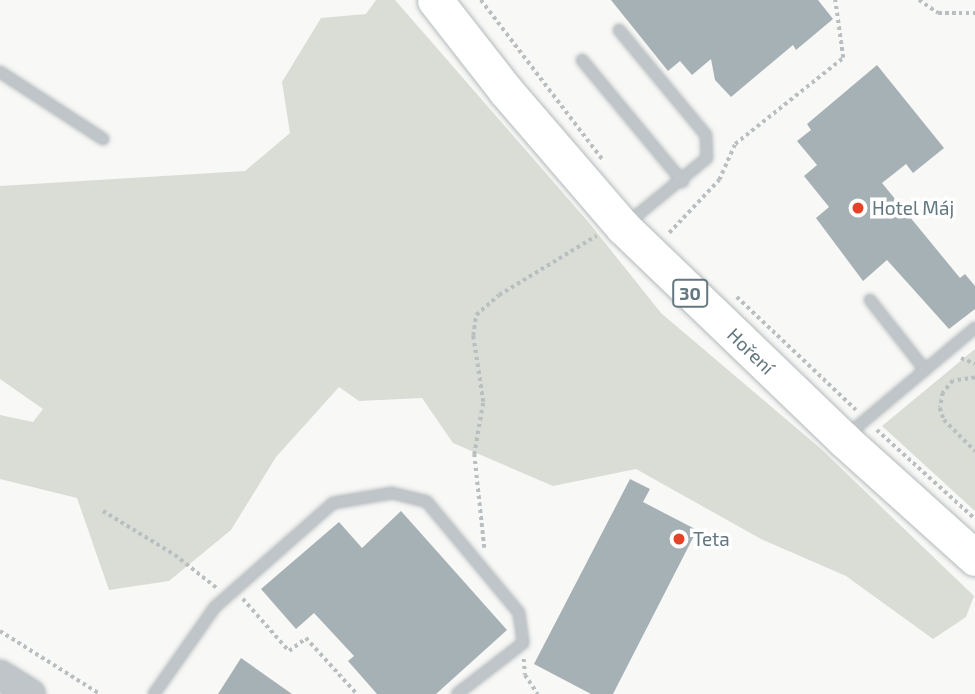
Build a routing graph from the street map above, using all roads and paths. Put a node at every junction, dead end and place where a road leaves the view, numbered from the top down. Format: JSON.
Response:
{"nodes":[{"id":1,"x":435,"y":0,"type":"edge"},
{"id":2,"x":481,"y":0,"type":"edge"},
{"id":3,"x":835,"y":0,"type":"edge"},
{"id":4,"x":919,"y":0,"type":"edge"},
{"id":5,"x":975,"y":13,"type":"edge"},
{"id":6,"x":619,"y":30,"type":"dead end"},
{"id":7,"x":582,"y":60,"type":"dead end"},
{"id":8,"x":0,"y":72,"type":"edge"},
{"id":9,"x":103,"y":139,"type":"dead end"},
{"id":10,"x":610,"y":170,"type":"dead end"},
{"id":11,"x":683,"y":181,"type":"junction"},
{"id":12,"x":627,"y":220,"type":"junction"},
{"id":13,"x":669,"y":233,"type":"junction"},
{"id":14,"x":675,"y":238,"type":"dead end"},
{"id":15,"x":729,"y":290,"type":"dead end"},
{"id":16,"x":870,"y":300,"type":"dead end"},
{"id":17,"x":975,"y":328,"type":"edge"},
{"id":18,"x":925,"y":369,"type":"junction"},
{"id":19,"x":975,"y":378,"type":"edge"},
{"id":20,"x":855,"y":429,"type":"junction"},
{"id":21,"x":975,"y":451,"type":"edge"},
{"id":22,"x":103,"y":511,"type":"dead end"},
{"id":23,"x":975,"y":519,"type":"edge"},
{"id":24,"x":975,"y":558,"type":"edge"},
{"id":25,"x":485,"y":572,"type":"junction"},
{"id":26,"x":231,"y":594,"type":"junction"},
{"id":27,"x":0,"y":631,"type":"edge"},
{"id":28,"x":0,"y":675,"type":"edge"},
{"id":29,"x":525,"y":675,"type":"dead end"},
{"id":30,"x":156,"y":691,"type":"edge"},
{"id":31,"x":31,"y":694,"type":"edge"},
{"id":32,"x":100,"y":694,"type":"edge"},
{"id":33,"x":169,"y":694,"type":"edge"},
{"id":34,"x":357,"y":694,"type":"edge"},
{"id":35,"x":457,"y":694,"type":"edge"},
{"id":36,"x":538,"y":694,"type":"edge"}],
"edges":[{"from":1,"to":12,"type":"main road","name":"Hoření","number":"30"},
{"from":2,"to":10,"type":"path"},
{"from":3,"to":13,"type":"path"},
{"from":4,"to":5,"type":"path"},
{"from":6,"to":11,"type":"lane"},
{"from":7,"to":11,"type":"lane"},
{"from":8,"to":9,"type":"lane"},
{"from":11,"to":12,"type":"lane"},
{"from":12,"to":13,"type":"path"},
{"from":12,"to":20,"type":"main road","name":"Hoření","number":"30"},
{"from":12,"to":25,"type":"path"},
{"from":13,"to":14,"type":"path"},
{"from":15,"to":20,"type":"path"},
{"from":16,"to":18,"type":"lane"},
{"from":17,"to":18,"type":"lane"},
{"from":18,"to":20,"type":"lane"},
{"from":19,"to":21,"type":"path"},
{"from":20,"to":23,"type":"path"},
{"from":20,"to":24,"type":"main road","name":"Hoření","number":"30"},
{"from":22,"to":26,"type":"path"},
{"from":25,"to":26,"type":"lane"},
{"from":25,"to":35,"type":"lane"},
{"from":26,"to":30,"type":"lane"},
{"from":26,"to":34,"type":"path"},
{"from":27,"to":32,"type":"path"},
{"from":28,"to":31,"type":"street"},
{"from":29,"to":36,"type":"path"},
{"from":30,"to":33,"type":"lane"}]}
